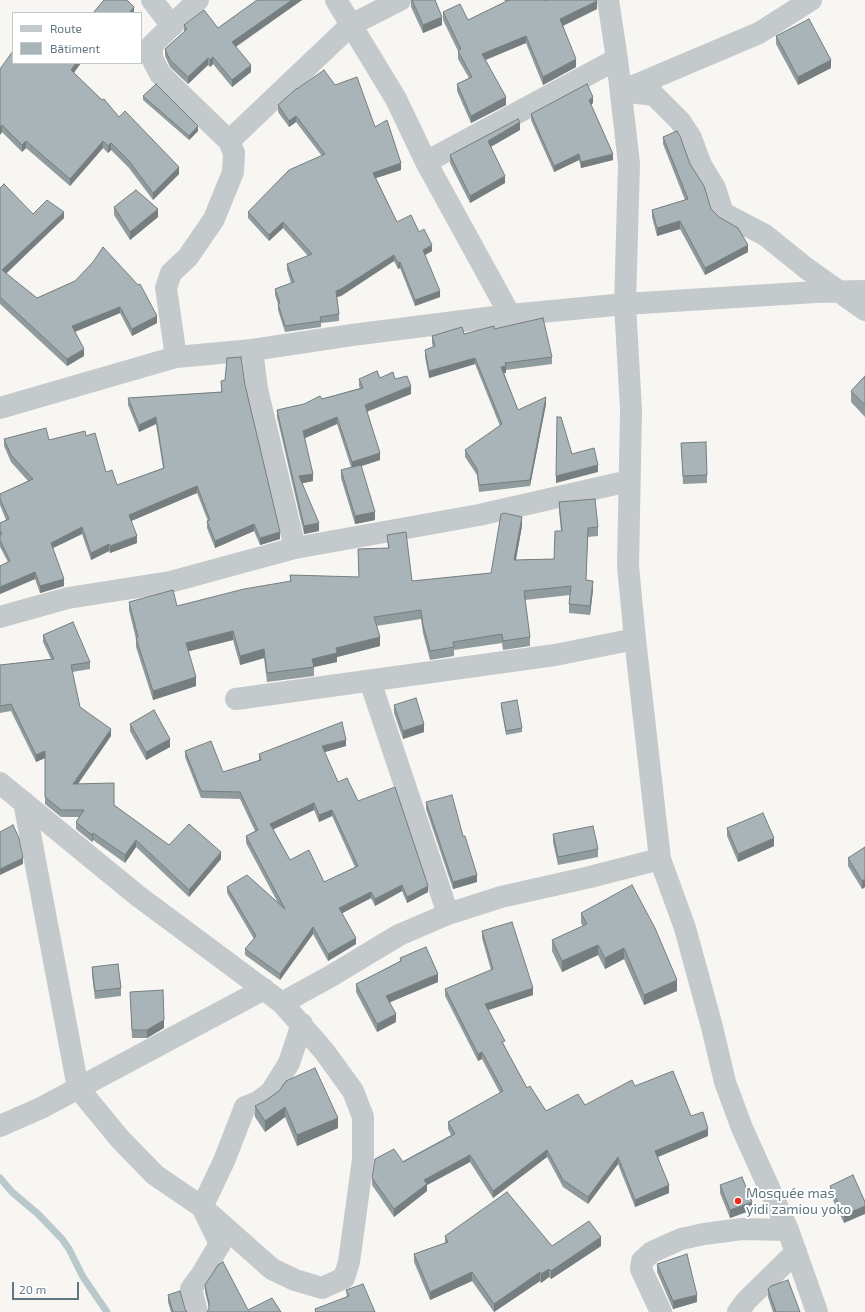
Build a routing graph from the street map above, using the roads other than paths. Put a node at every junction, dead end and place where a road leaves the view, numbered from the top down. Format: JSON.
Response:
{"nodes":[{"id":1,"x":152,"y":0,"type":"edge"},
{"id":2,"x":198,"y":0,"type":"edge"},
{"id":3,"x":336,"y":0,"type":"edge"},
{"id":4,"x":400,"y":0,"type":"edge"},
{"id":5,"x":608,"y":0,"type":"edge"},
{"id":6,"x":811,"y":0,"type":"edge"},
{"id":7,"x":351,"y":25,"type":"junction"},
{"id":8,"x":172,"y":26,"type":"junction"},
{"id":9,"x":617,"y":59,"type":"junction"},
{"id":10,"x":621,"y":91,"type":"junction"},
{"id":11,"x":229,"y":141,"type":"junction"},
{"id":12,"x":426,"y":162,"type":"junction"},
{"id":13,"x":838,"y":291,"type":"junction"},
{"id":14,"x":865,"y":291,"type":"edge"},
{"id":15,"x":625,"y":304,"type":"junction"},
{"id":16,"x":865,"y":310,"type":"edge"},
{"id":17,"x":510,"y":315,"type":"junction"},
{"id":18,"x":252,"y":350,"type":"junction"},
{"id":19,"x":176,"y":357,"type":"junction"},
{"id":20,"x":0,"y":408,"type":"edge"},
{"id":21,"x":629,"y":481,"type":"junction"},
{"id":22,"x":294,"y":548,"type":"junction"},
{"id":23,"x":0,"y":617,"type":"edge"},
{"id":24,"x":635,"y":639,"type":"junction"},
{"id":25,"x":370,"y":680,"type":"junction"},
{"id":26,"x":236,"y":699,"type":"dead end"},
{"id":27,"x":0,"y":783,"type":"edge"},
{"id":28,"x":24,"y":802,"type":"junction"},
{"id":29,"x":660,"y":859,"type":"junction"},
{"id":30,"x":448,"y":914,"type":"junction"},
{"id":31,"x":264,"y":989,"type":"junction"},
{"id":32,"x":282,"y":1003,"type":"junction"},
{"id":33,"x":302,"y":1024,"type":"junction"},
{"id":34,"x":78,"y":1088,"type":"junction"},
{"id":35,"x":0,"y":1126,"type":"edge"},
{"id":36,"x":202,"y":1207,"type":"junction"},
{"id":37,"x":788,"y":1230,"type":"junction"},
{"id":38,"x":796,"y":1252,"type":"junction"},
{"id":39,"x":197,"y":1312,"type":"edge"},
{"id":40,"x":661,"y":1312,"type":"edge"},
{"id":41,"x":738,"y":1312,"type":"edge"},
{"id":42,"x":817,"y":1312,"type":"edge"}],
"edges":[{"from":1,"to":8,"type":"street"},
{"from":2,"to":8,"type":"street"},
{"from":3,"to":7,"type":"street"},
{"from":4,"to":7,"type":"street"},
{"from":5,"to":9,"type":"street"},
{"from":6,"to":10,"type":"street"},
{"from":7,"to":11,"type":"street"},
{"from":7,"to":12,"type":"street"},
{"from":8,"to":11,"type":"street"},
{"from":9,"to":10,"type":"street"},
{"from":9,"to":12,"type":"street"},
{"from":10,"to":13,"type":"street"},
{"from":10,"to":15,"type":"street"},
{"from":11,"to":19,"type":"street"},
{"from":12,"to":17,"type":"street"},
{"from":13,"to":14,"type":"street"},
{"from":13,"to":15,"type":"street"},
{"from":13,"to":16,"type":"street"},
{"from":15,"to":17,"type":"street"},
{"from":15,"to":21,"type":"street"},
{"from":17,"to":18,"type":"street"},
{"from":18,"to":19,"type":"street"},
{"from":18,"to":22,"type":"street"},
{"from":19,"to":20,"type":"street"},
{"from":21,"to":22,"type":"street"},
{"from":21,"to":24,"type":"street"},
{"from":22,"to":23,"type":"street"},
{"from":24,"to":25,"type":"street"},
{"from":24,"to":29,"type":"street"},
{"from":25,"to":26,"type":"street"},
{"from":25,"to":30,"type":"street"},
{"from":27,"to":28,"type":"street"},
{"from":28,"to":31,"type":"street"},
{"from":28,"to":34,"type":"street"},
{"from":29,"to":30,"type":"street"},
{"from":29,"to":37,"type":"street"},
{"from":30,"to":32,"type":"street"},
{"from":31,"to":32,"type":"street"},
{"from":31,"to":34,"type":"street"},
{"from":32,"to":33,"type":"street"},
{"from":33,"to":36,"type":"street"},
{"from":33,"to":36,"type":"street"},
{"from":34,"to":35,"type":"street"},
{"from":34,"to":36,"type":"street"},
{"from":36,"to":39,"type":"street"},
{"from":37,"to":38,"type":"street"},
{"from":37,"to":40,"type":"street"},
{"from":38,"to":41,"type":"street"},
{"from":38,"to":42,"type":"street"}]}
